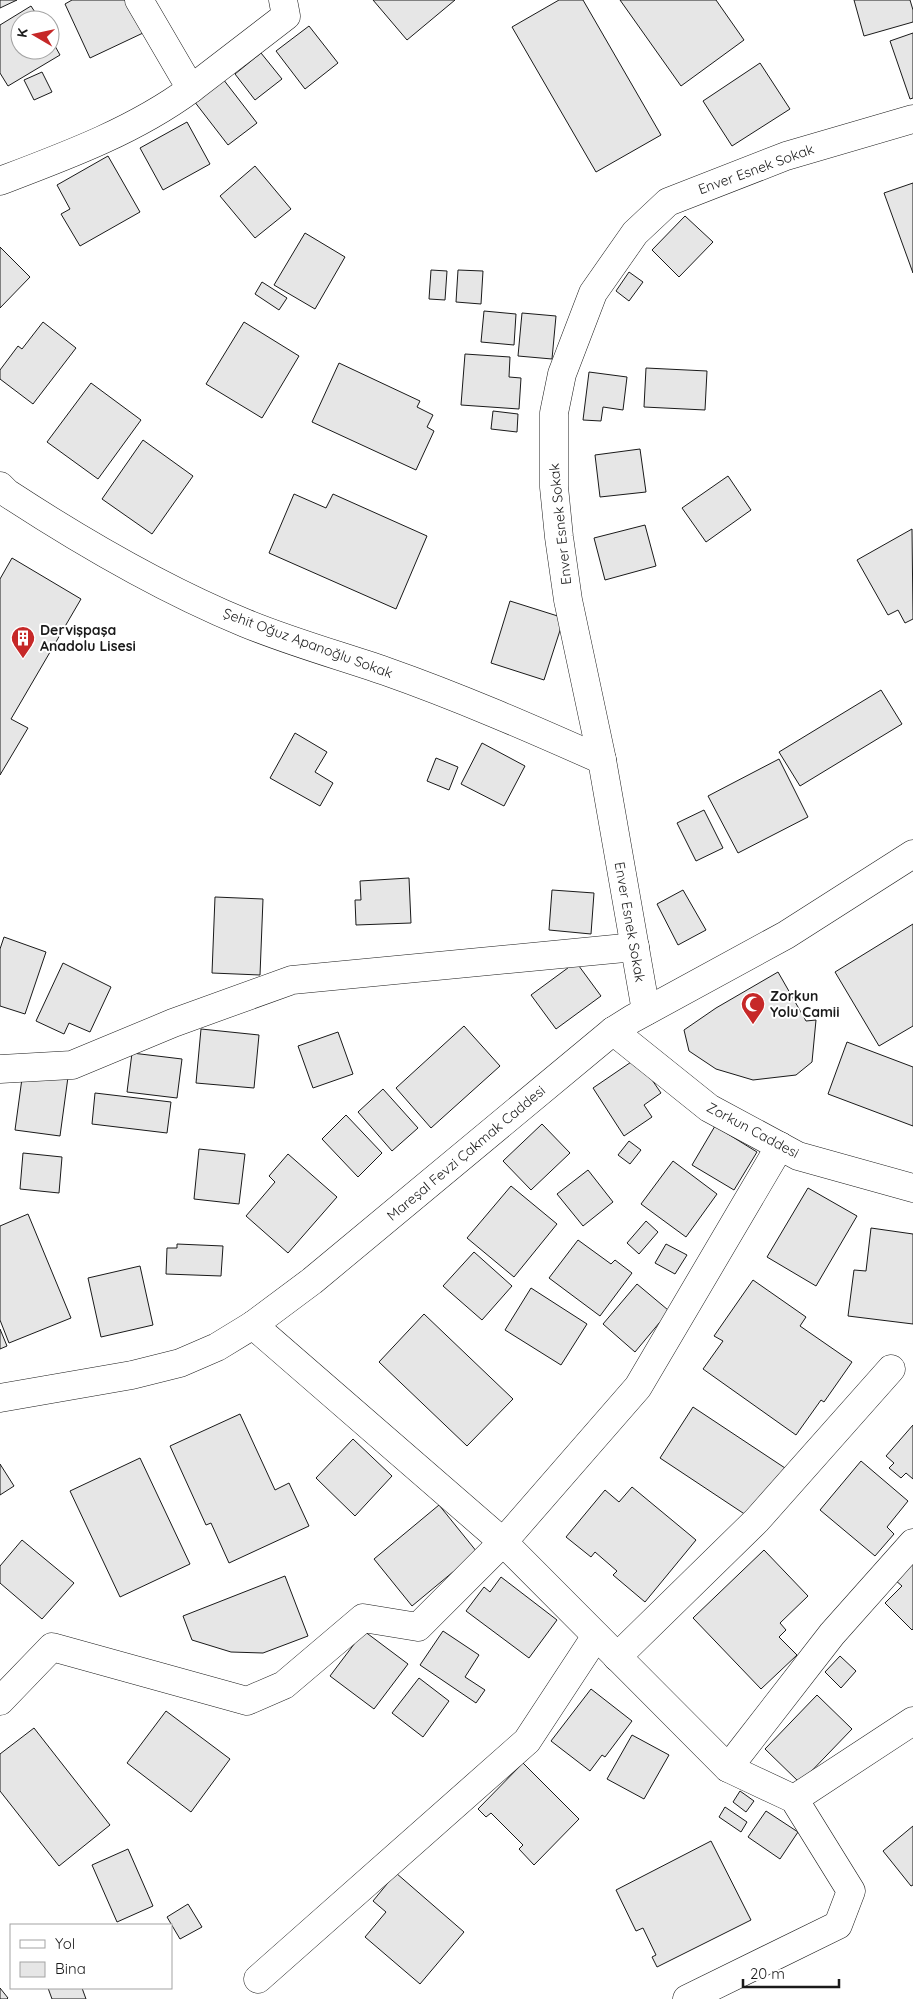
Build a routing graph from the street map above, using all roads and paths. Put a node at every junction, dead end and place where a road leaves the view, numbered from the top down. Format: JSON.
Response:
{"nodes":[{"id":1,"x":140,"y":0,"type":"edge"},
{"id":2,"x":283,"y":0,"type":"edge"},
{"id":3,"x":191,"y":89,"type":"junction"},
{"id":4,"x":913,"y":119,"type":"edge"},
{"id":5,"x":0,"y":180,"type":"edge"},
{"id":6,"x":0,"y":486,"type":"edge"},
{"id":7,"x":602,"y":760,"type":"junction"},
{"id":8,"x":913,"y":854,"type":"edge"},
{"id":9,"x":635,"y":947,"type":"junction"},
{"id":10,"x":646,"y":1011,"type":"junction"},
{"id":11,"x":613,"y":1031,"type":"junction"},
{"id":12,"x":0,"y":1069,"type":"edge"},
{"id":13,"x":780,"y":1146,"type":"junction"},
{"id":14,"x":913,"y":1188,"type":"edge"},
{"id":15,"x":253,"y":1325,"type":"junction"},
{"id":16,"x":892,"y":1369,"type":"dead end"},
{"id":17,"x":0,"y":1398,"type":"edge"},
{"id":18,"x":503,"y":1542,"type":"junction"},
{"id":19,"x":913,"y":1544,"type":"edge"},
{"id":20,"x":596,"y":1636,"type":"junction"},
{"id":21,"x":617,"y":1657,"type":"junction"},
{"id":22,"x":0,"y":1701,"type":"edge"},
{"id":23,"x":913,"y":1721,"type":"edge"},
{"id":24,"x":728,"y":1768,"type":"junction"},
{"id":25,"x":794,"y":1799,"type":"junction"},
{"id":26,"x":258,"y":1979,"type":"dead end"},
{"id":27,"x":687,"y":1999,"type":"edge"}],
"edges":[{"from":1,"to":3,"type":"street"},
{"from":2,"to":3,"type":"street"},
{"from":3,"to":5,"type":"street"},
{"from":4,"to":7,"type":"street","name":"Enver Esnek Sokak"},
{"from":6,"to":7,"type":"street","name":"Şehit Oğuz Apanoğlu Sokak"},
{"from":7,"to":9,"type":"street","name":"Enver Esnek Sokak"},
{"from":8,"to":10,"type":"street","name":"Mareşal Fevzi Çakmak Caddesi"},
{"from":9,"to":10,"type":"street","name":"Enver Esnek Sokak"},
{"from":9,"to":12,"type":"street"},
{"from":10,"to":11,"type":"street","name":"Mareşal Fevzi Çakmak Caddesi"},
{"from":11,"to":13,"type":"street","name":"Zorkun Caddesi"},
{"from":11,"to":15,"type":"street","name":"Mareşal Fevzi Çakmak Caddesi"},
{"from":13,"to":14,"type":"street","name":"Zorkun Caddesi"},
{"from":13,"to":18,"type":"street"},
{"from":15,"to":17,"type":"street","name":"Mareşal Fevzi Çakmak Caddesi"},
{"from":15,"to":18,"type":"street"},
{"from":16,"to":21,"type":"street"},
{"from":18,"to":20,"type":"street"},
{"from":18,"to":22,"type":"street"},
{"from":19,"to":24,"type":"street"},
{"from":20,"to":21,"type":"street"},
{"from":20,"to":26,"type":"street"},
{"from":21,"to":24,"type":"street"},
{"from":23,"to":25,"type":"street"},
{"from":24,"to":25,"type":"street"},
{"from":25,"to":27,"type":"street"}]}
